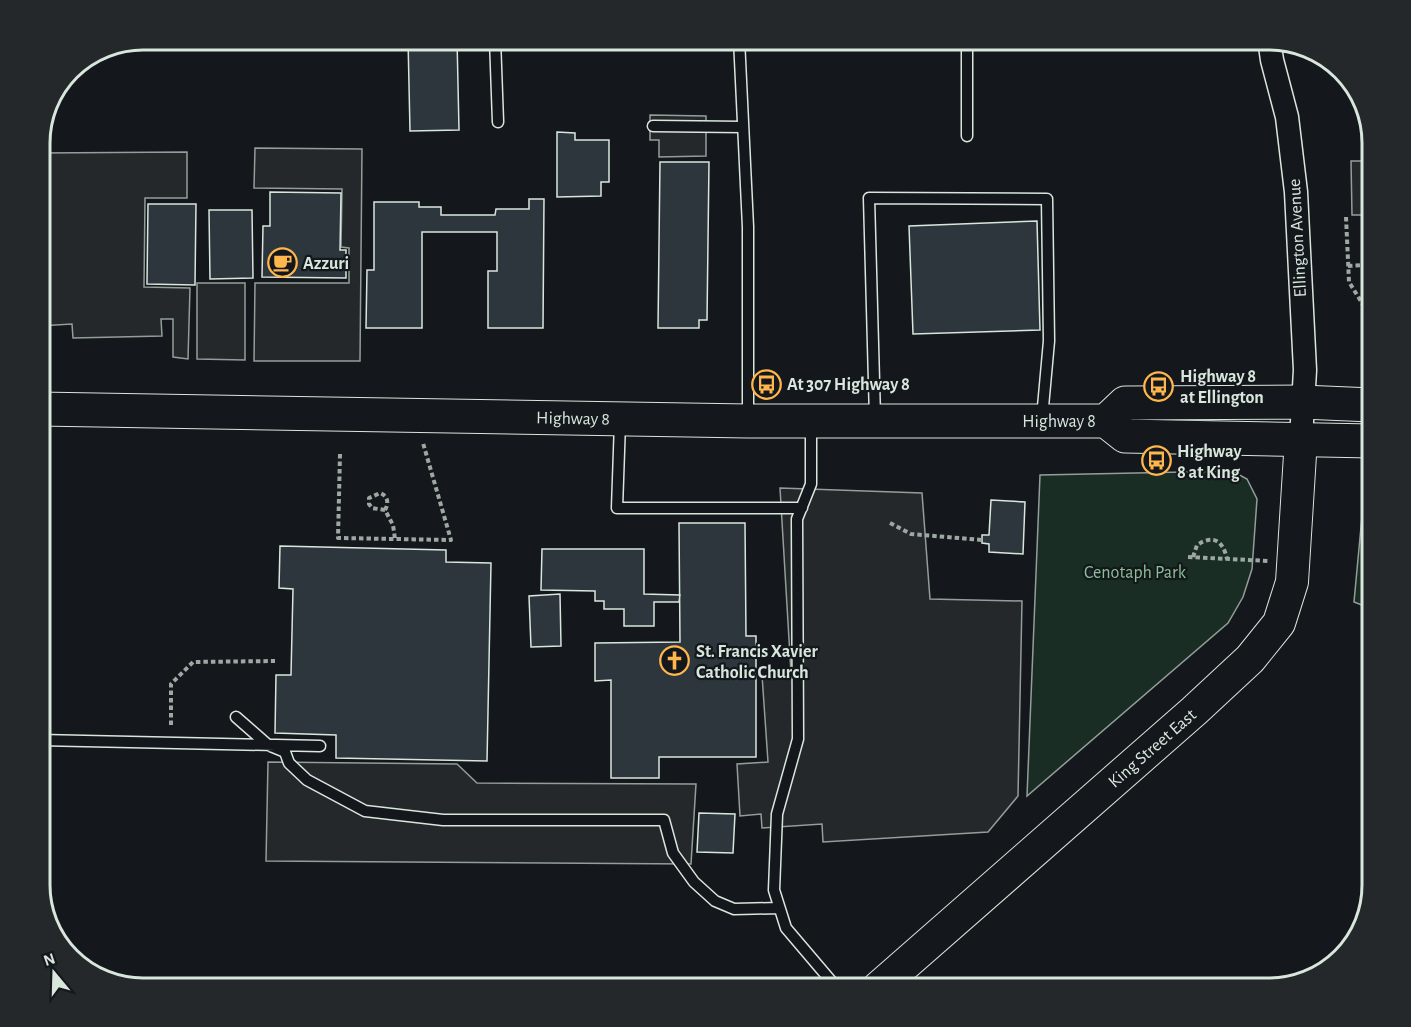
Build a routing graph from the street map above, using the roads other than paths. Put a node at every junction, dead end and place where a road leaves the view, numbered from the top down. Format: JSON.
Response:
{"nodes":[{"id":1,"x":495,"y":50,"type":"edge"},
{"id":2,"x":740,"y":50,"type":"edge"},
{"id":3,"x":967,"y":50,"type":"edge"},
{"id":4,"x":1271,"y":50,"type":"edge"},
{"id":5,"x":498,"y":122,"type":"dead end"},
{"id":6,"x":653,"y":126,"type":"dead end"},
{"id":7,"x":743,"y":127,"type":"junction"},
{"id":8,"x":967,"y":136,"type":"dead end"},
{"id":9,"x":1302,"y":402,"type":"junction"},
{"id":10,"x":1362,"y":405,"type":"edge"},
{"id":11,"x":50,"y":409,"type":"edge"},
{"id":12,"x":620,"y":418,"type":"junction"},
{"id":13,"x":748,"y":421,"type":"junction"},
{"id":14,"x":811,"y":421,"type":"junction"},
{"id":15,"x":876,"y":421,"type":"junction"},
{"id":16,"x":1041,"y":421,"type":"junction"},
{"id":17,"x":1106,"y":421,"type":"junction"},
{"id":18,"x":1301,"y":439,"type":"junction"},
{"id":19,"x":1362,"y":441,"type":"edge"},
{"id":20,"x":802,"y":508,"type":"junction"},
{"id":21,"x":236,"y":717,"type":"dead end"},
{"id":22,"x":50,"y":740,"type":"edge"},
{"id":23,"x":268,"y":745,"type":"junction"},
{"id":24,"x":320,"y":746,"type":"dead end"},
{"id":25,"x":779,"y":908,"type":"junction"},
{"id":26,"x":828,"y":978,"type":"edge"},
{"id":27,"x":889,"y":978,"type":"edge"}],
"edges":[{"from":1,"to":5,"type":"lane"},
{"from":2,"to":7,"type":"lane"},
{"from":3,"to":8,"type":"lane"},
{"from":4,"to":9,"type":"street","name":"Ellington Avenue"},
{"from":6,"to":7,"type":"lane"},
{"from":7,"to":13,"type":"lane"},
{"from":9,"to":10,"type":"main road","name":"Highway 8"},
{"from":9,"to":17,"type":"main road","name":"Highway 8"},
{"from":9,"to":18,"type":"street","name":"Ellington Avenue"},
{"from":11,"to":12,"type":"main road","name":"Highway 8"},
{"from":12,"to":13,"type":"main road","name":"Highway 8"},
{"from":12,"to":20,"type":"lane"},
{"from":13,"to":14,"type":"main road","name":"Highway 8"},
{"from":14,"to":15,"type":"main road","name":"Highway 8"},
{"from":14,"to":20,"type":"lane"},
{"from":15,"to":16,"type":"main road","name":"Highway 8"},
{"from":15,"to":16,"type":"lane"},
{"from":16,"to":17,"type":"main road","name":"Highway 8"},
{"from":17,"to":18,"type":"main road","name":"Highway 8"},
{"from":18,"to":19,"type":"main road","name":"Highway 8"},
{"from":18,"to":27,"type":"main road","name":"King Street East"},
{"from":20,"to":25,"type":"lane"},
{"from":21,"to":23,"type":"lane"},
{"from":22,"to":23,"type":"lane"},
{"from":23,"to":24,"type":"lane"},
{"from":23,"to":25,"type":"lane"},
{"from":25,"to":26,"type":"lane"}]}
